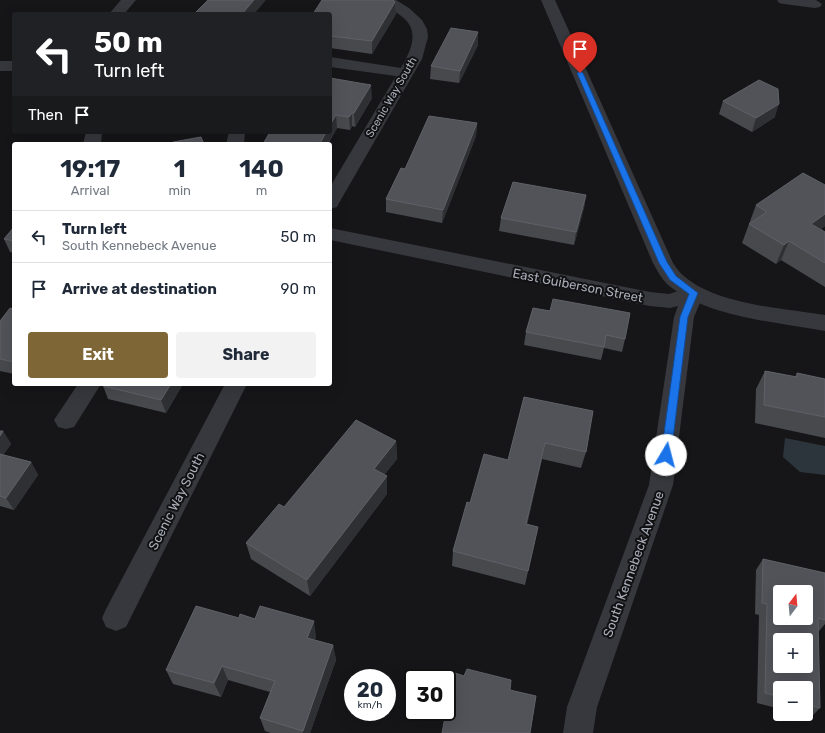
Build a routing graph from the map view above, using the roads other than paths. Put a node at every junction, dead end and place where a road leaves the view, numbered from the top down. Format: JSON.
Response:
{"nodes":[{"id":1,"x":129,"y":0,"type":"edge"},
{"id":2,"x":386,"y":0,"type":"edge"},
{"id":3,"x":548,"y":0,"type":"edge"},
{"id":4,"x":784,"y":0,"type":"edge"},
{"id":5,"x":815,"y":4,"type":"dead end"},
{"id":6,"x":118,"y":12,"type":"edge"},
{"id":7,"x":332,"y":62,"type":"edge"},
{"id":8,"x":0,"y":66,"type":"edge"},
{"id":9,"x":12,"y":66,"type":"edge"},
{"id":10,"x":404,"y":73,"type":"junction"},
{"id":11,"x":332,"y":199,"type":"edge"},
{"id":12,"x":332,"y":234,"type":"edge"},
{"id":13,"x":694,"y":293,"type":"junction"},
{"id":14,"x":825,"y":323,"type":"edge"},
{"id":15,"x":89,"y":386,"type":"edge"},
{"id":16,"x":235,"y":386,"type":"edge"},
{"id":17,"x":66,"y":420,"type":"dead end"},
{"id":18,"x":116,"y":618,"type":"dead end"},
{"id":19,"x":578,"y":733,"type":"edge"}],
"edges":[{"from":1,"to":6,"type":"street"},
{"from":2,"to":10,"type":"street","name":"Scenic Way South"},
{"from":3,"to":13,"type":"street"},
{"from":4,"to":5,"type":"street"},
{"from":7,"to":10,"type":"street"},
{"from":8,"to":9,"type":"street"},
{"from":10,"to":11,"type":"street","name":"Scenic Way South"},
{"from":12,"to":13,"type":"street","name":"East Guiberson Street"},
{"from":13,"to":14,"type":"street"},
{"from":13,"to":19,"type":"street","name":"South Kennebeck Avenue"},
{"from":15,"to":17,"type":"street"},
{"from":16,"to":18,"type":"street","name":"Scenic Way South"}]}
